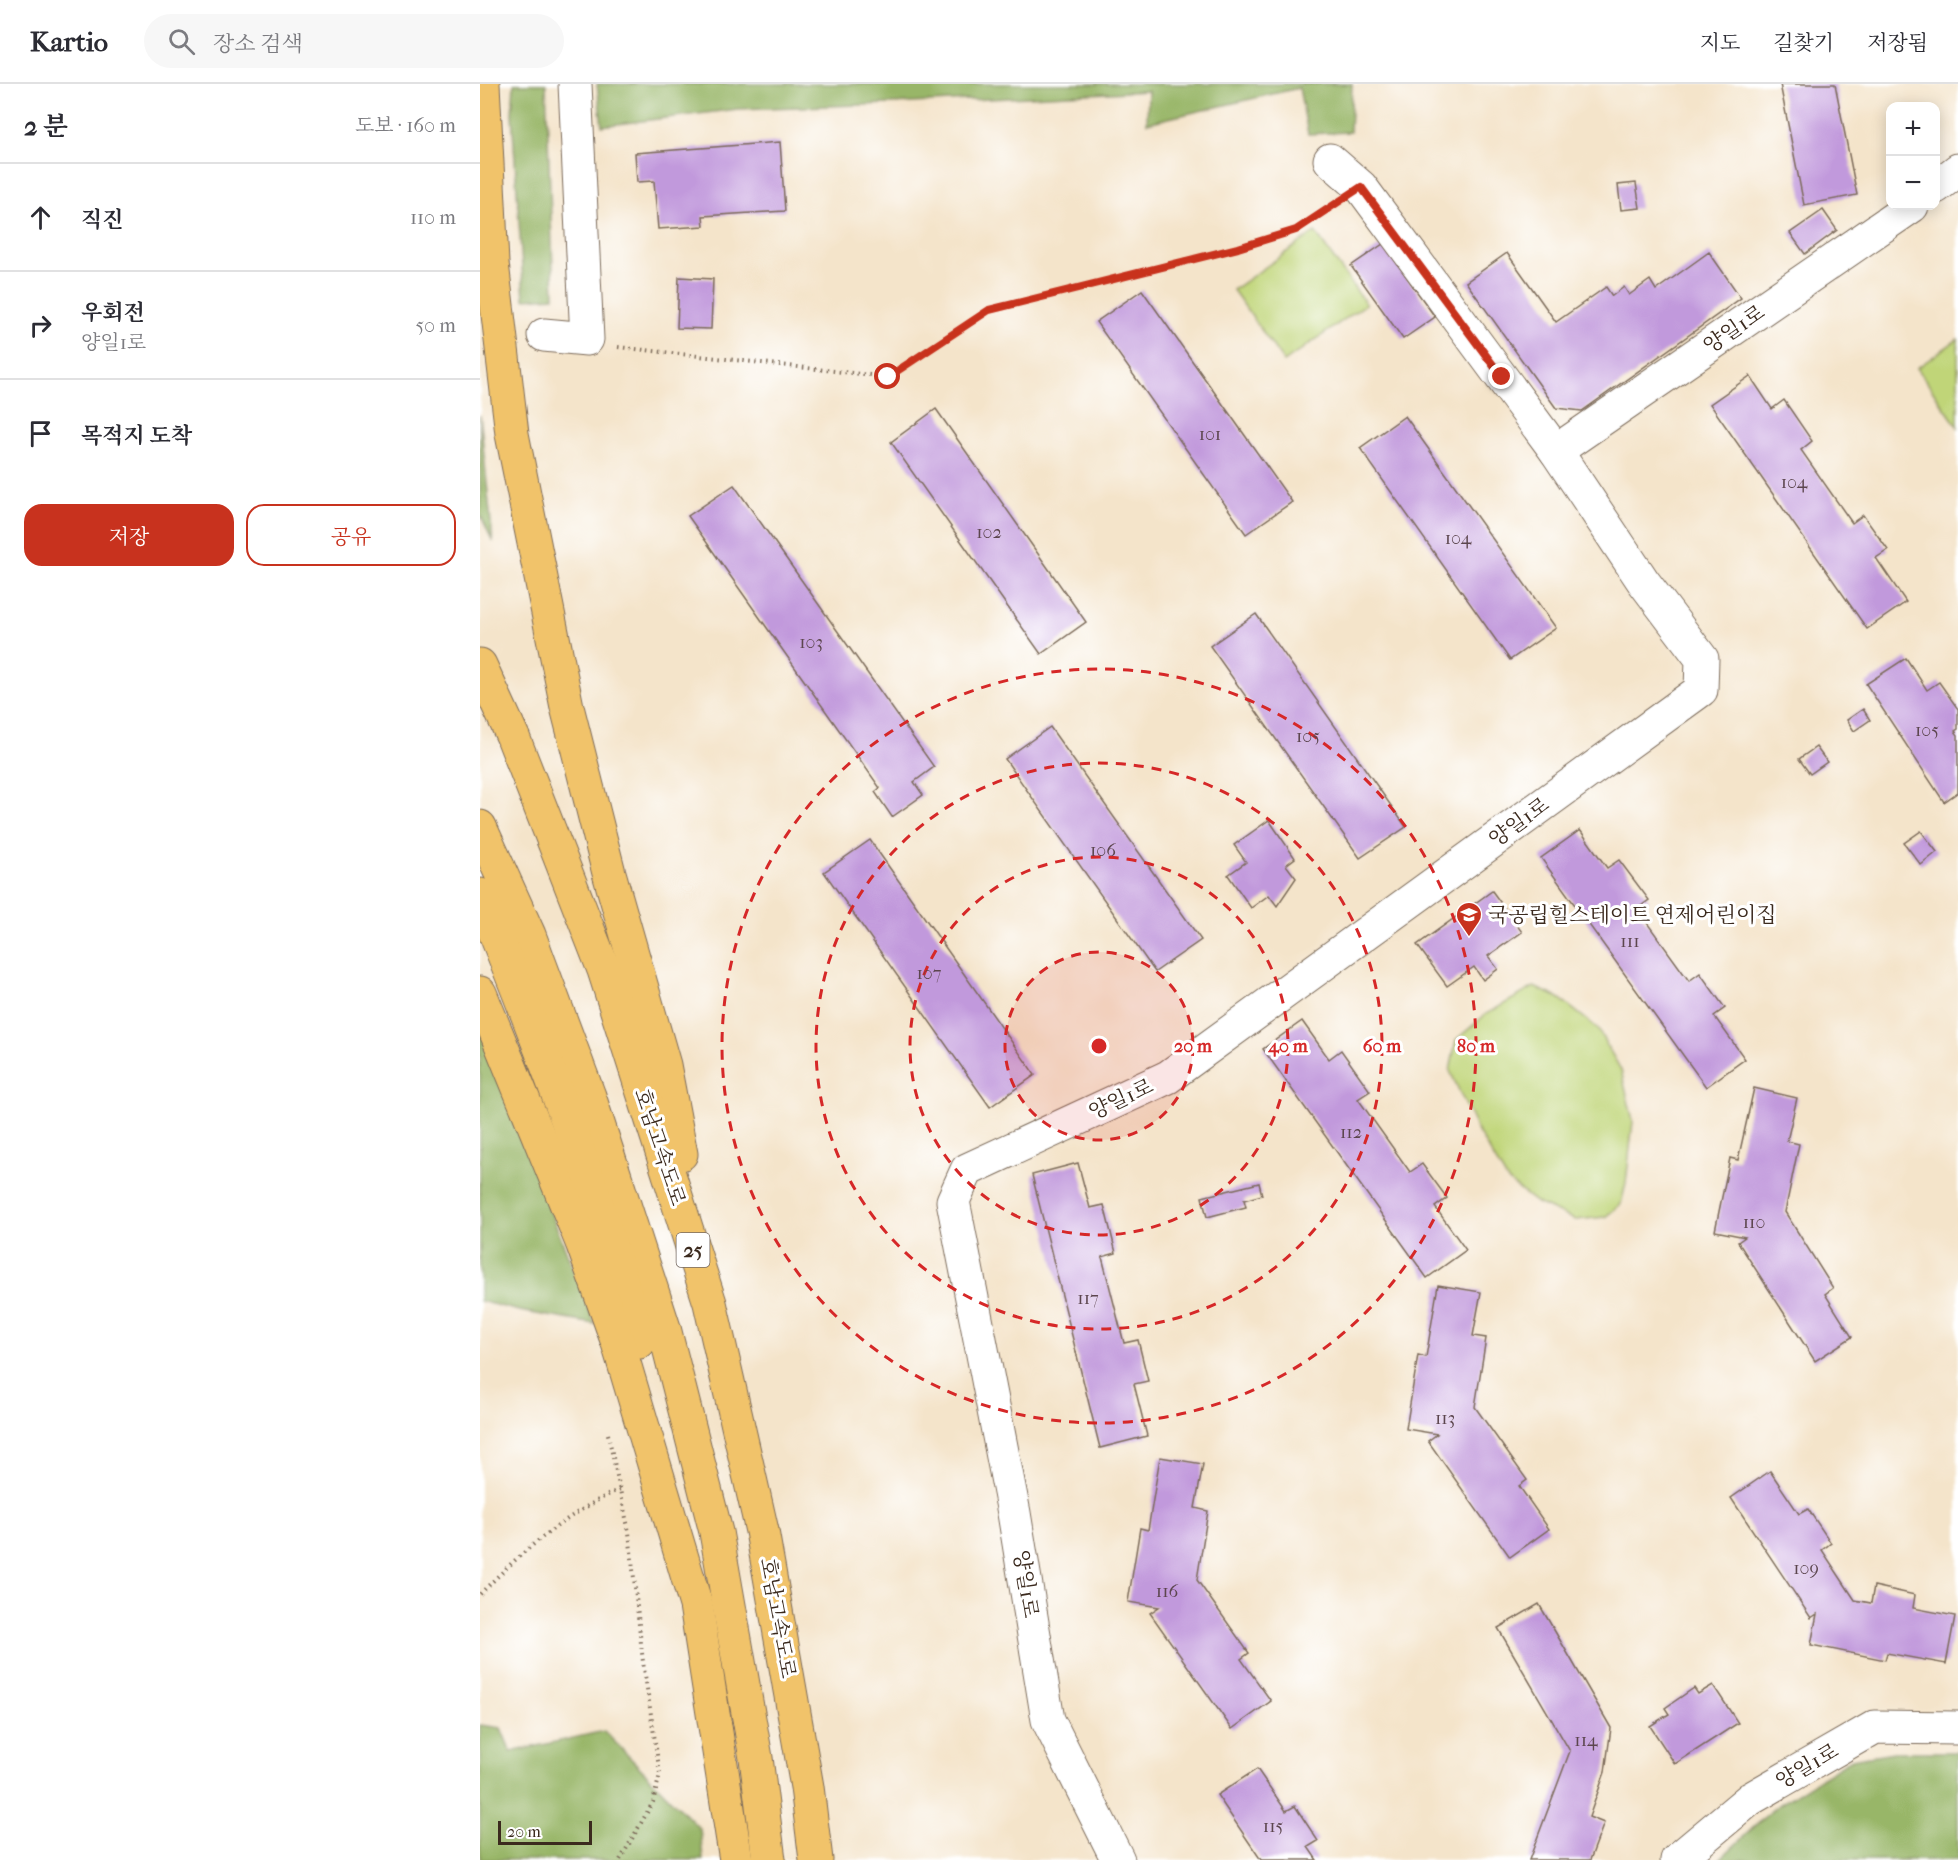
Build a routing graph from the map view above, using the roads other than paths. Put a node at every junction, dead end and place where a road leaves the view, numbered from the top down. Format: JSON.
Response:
{"nodes":[{"id":1,"x":483,"y":84,"type":"edge"},
{"id":2,"x":575,"y":84,"type":"edge"},
{"id":3,"x":1330,"y":160,"type":"dead end"},
{"id":4,"x":1958,"y":171,"type":"edge"},
{"id":5,"x":1940,"y":184,"type":"edge"},
{"id":6,"x":1906,"y":210,"type":"edge"},
{"id":7,"x":544,"y":335,"type":"dead end"},
{"id":8,"x":1556,"y":451,"type":"junction"},
{"id":9,"x":480,"y":665,"type":"edge"},
{"id":10,"x":480,"y":827,"type":"edge"},
{"id":11,"x":480,"y":895,"type":"edge"},
{"id":12,"x":480,"y":993,"type":"edge"},
{"id":13,"x":710,"y":1303,"type":"junction"},
{"id":14,"x":696,"y":1605,"type":"junction"},
{"id":15,"x":1958,"y":1728,"type":"edge"},
{"id":16,"x":736,"y":1860,"type":"edge"},
{"id":17,"x":770,"y":1860,"type":"edge"},
{"id":18,"x":816,"y":1860,"type":"edge"},
{"id":19,"x":1118,"y":1860,"type":"edge"},
{"id":20,"x":1677,"y":1860,"type":"edge"}],
"edges":[{"from":1,"to":13,"type":"highway"},
{"from":2,"to":7,"type":"street"},
{"from":3,"to":8,"type":"street","name":"양일1로"},
{"from":4,"to":5,"type":"street"},
{"from":6,"to":8,"type":"street","name":"양일1로"},
{"from":8,"to":19,"type":"street","name":"양일1로"},
{"from":9,"to":13,"type":"highway","name":"호남고속도로","number":"25"},
{"from":10,"to":17,"type":"highway","number":"25"},
{"from":11,"to":14,"type":"highway"},
{"from":12,"to":14,"type":"highway"},
{"from":13,"to":18,"type":"highway","name":"호남고속도로","number":"25"},
{"from":14,"to":16,"type":"highway"},
{"from":15,"to":20,"type":"street","name":"양일1로"}]}
